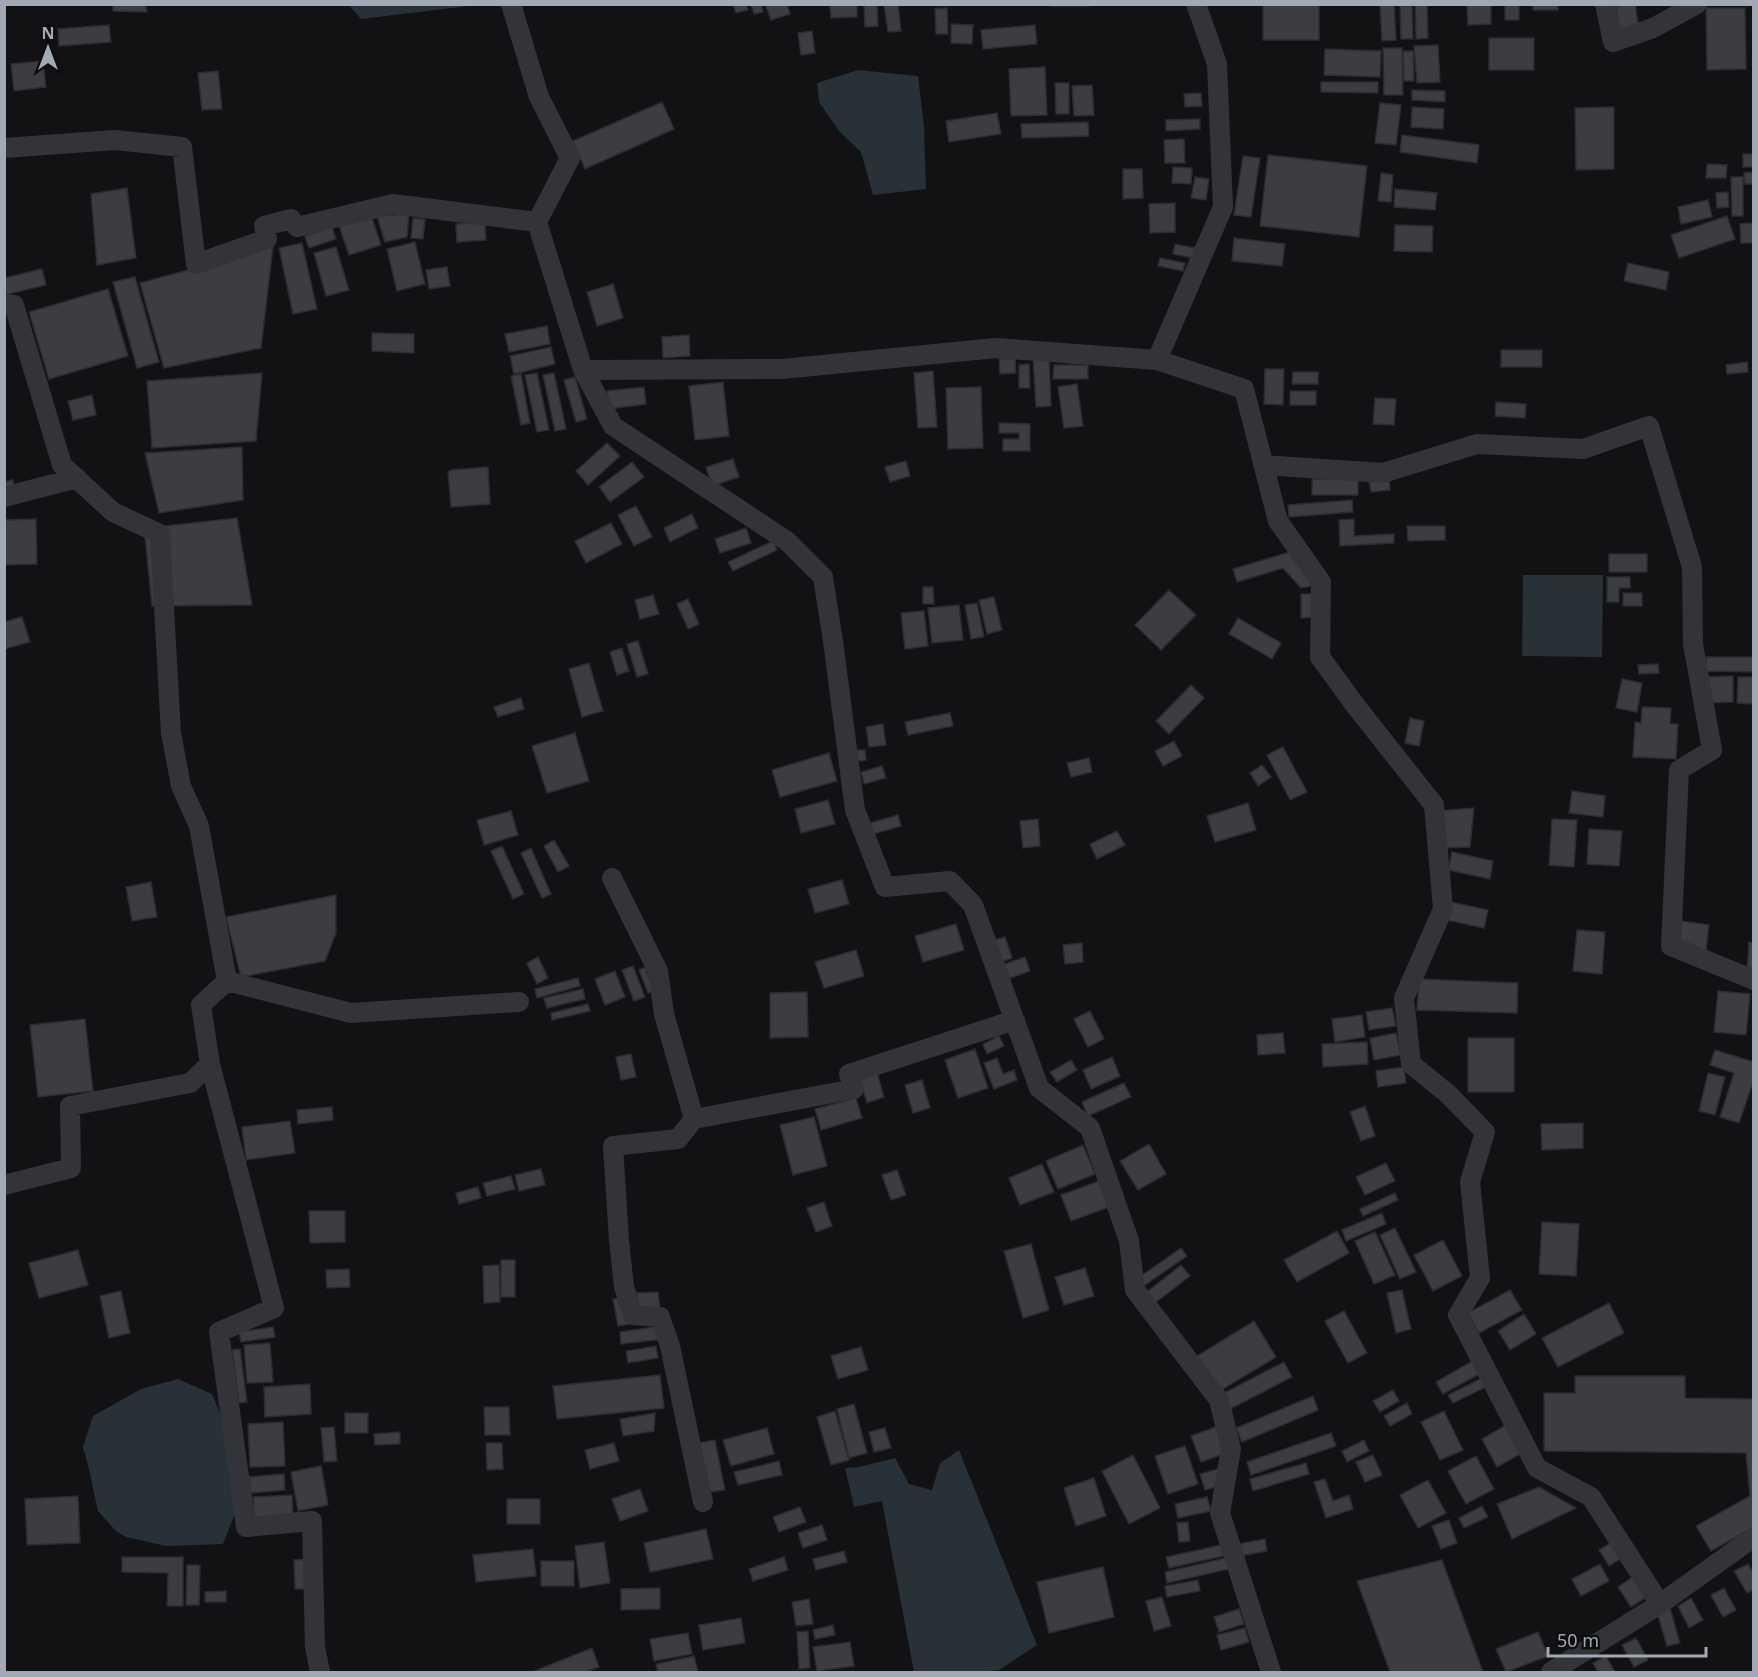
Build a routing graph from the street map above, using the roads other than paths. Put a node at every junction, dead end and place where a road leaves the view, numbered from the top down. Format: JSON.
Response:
{"nodes":[{"id":1,"x":511,"y":4,"type":"edge"},
{"id":2,"x":1196,"y":4,"type":"edge"},
{"id":3,"x":1605,"y":4,"type":"edge"},
{"id":4,"x":1696,"y":4,"type":"edge"},
{"id":5,"x":4,"y":148,"type":"edge"},
{"id":6,"x":537,"y":222,"type":"junction"},
{"id":7,"x":4,"y":304,"type":"edge"},
{"id":8,"x":1157,"y":360,"type":"junction"},
{"id":9,"x":583,"y":370,"type":"junction"},
{"id":10,"x":1264,"y":465,"type":"junction"},
{"id":11,"x":77,"y":478,"type":"junction"},
{"id":12,"x":4,"y":497,"type":"edge"},
{"id":13,"x":612,"y":878,"type":"dead end"},
{"id":14,"x":1754,"y":980,"type":"edge"},
{"id":15,"x":227,"y":981,"type":"junction"},
{"id":16,"x":519,"y":1002,"type":"dead end"},
{"id":17,"x":1015,"y":1020,"type":"junction"},
{"id":18,"x":210,"y":1064,"type":"junction"},
{"id":19,"x":694,"y":1119,"type":"junction"},
{"id":20,"x":4,"y":1185,"type":"edge"},
{"id":21,"x":703,"y":1502,"type":"dead end"},
{"id":22,"x":1754,"y":1537,"type":"edge"},
{"id":23,"x":1659,"y":1604,"type":"junction"},
{"id":24,"x":320,"y":1672,"type":"edge"},
{"id":25,"x":1271,"y":1672,"type":"edge"},
{"id":26,"x":1551,"y":1672,"type":"edge"}],
"edges":[{"from":1,"to":6,"type":"street"},
{"from":2,"to":8,"type":"street"},
{"from":3,"to":4,"type":"street"},
{"from":5,"to":6,"type":"street"},
{"from":6,"to":9,"type":"street"},
{"from":7,"to":11,"type":"street"},
{"from":8,"to":9,"type":"street"},
{"from":8,"to":10,"type":"street"},
{"from":9,"to":17,"type":"street"},
{"from":10,"to":14,"type":"street"},
{"from":10,"to":23,"type":"street"},
{"from":11,"to":12,"type":"street"},
{"from":11,"to":15,"type":"street"},
{"from":13,"to":19,"type":"street"},
{"from":15,"to":16,"type":"street"},
{"from":15,"to":18,"type":"street"},
{"from":17,"to":19,"type":"street"},
{"from":17,"to":25,"type":"street"},
{"from":18,"to":20,"type":"street"},
{"from":18,"to":24,"type":"street"},
{"from":19,"to":21,"type":"street"},
{"from":22,"to":23,"type":"street"},
{"from":23,"to":26,"type":"street"}]}
